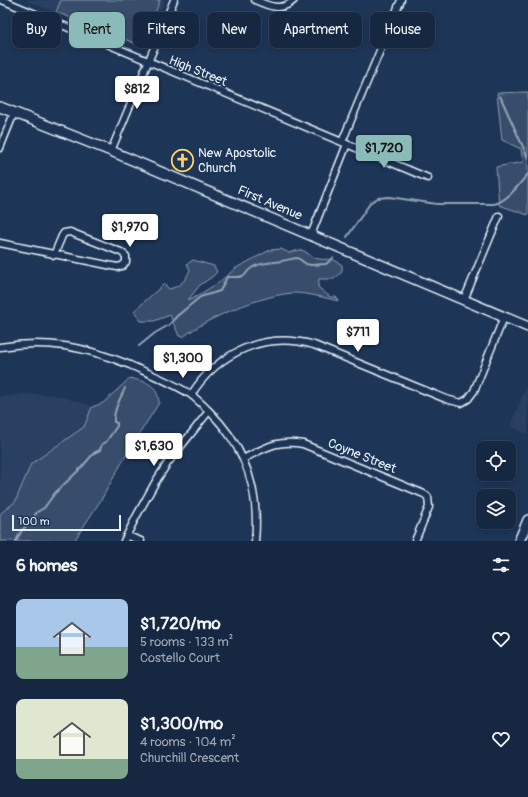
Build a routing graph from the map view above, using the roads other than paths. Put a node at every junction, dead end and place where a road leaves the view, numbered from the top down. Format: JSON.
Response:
{"nodes":[{"id":1,"x":2,"y":0,"type":"edge"},
{"id":2,"x":174,"y":0,"type":"edge"},
{"id":3,"x":255,"y":0,"type":"edge"},
{"id":4,"x":294,"y":0,"type":"edge"},
{"id":5,"x":401,"y":0,"type":"edge"},
{"id":6,"x":147,"y":62,"type":"junction"},
{"id":7,"x":0,"y":107,"type":"edge"},
{"id":8,"x":14,"y":113,"type":"junction"},
{"id":9,"x":345,"y":143,"type":"junction"},
{"id":10,"x":0,"y":148,"type":"edge"},
{"id":11,"x":110,"y":151,"type":"junction"},
{"id":12,"x":428,"y":178,"type":"dead end"},
{"id":13,"x":499,"y":216,"type":"dead end"},
{"id":14,"x":312,"y":235,"type":"junction"},
{"id":15,"x":0,"y":243,"type":"edge"},
{"id":16,"x":54,"y":255,"type":"junction"},
{"id":17,"x":464,"y":300,"type":"junction"},
{"id":18,"x":504,"y":317,"type":"junction"},
{"id":19,"x":528,"y":327,"type":"edge"},
{"id":20,"x":0,"y":347,"type":"edge"},
{"id":21,"x":191,"y":395,"type":"junction"},
{"id":22,"x":209,"y":411,"type":"junction"},
{"id":23,"x":243,"y":459,"type":"junction"},
{"id":24,"x":528,"y":520,"type":"edge"},
{"id":25,"x":126,"y":538,"type":"edge"},
{"id":26,"x":141,"y":541,"type":"edge"},
{"id":27,"x":255,"y":541,"type":"edge"},
{"id":28,"x":415,"y":541,"type":"edge"},
{"id":29,"x":518,"y":541,"type":"edge"}],
"edges":[{"from":1,"to":6,"type":"street","name":"High Street"},
{"from":2,"to":6,"type":"street"},
{"from":3,"to":4,"type":"street"},
{"from":5,"to":9,"type":"street"},
{"from":6,"to":9,"type":"street","name":"High Street"},
{"from":6,"to":11,"type":"street"},
{"from":7,"to":8,"type":"main road","name":"First Avenue"},
{"from":8,"to":10,"type":"street"},
{"from":8,"to":11,"type":"main road","name":"First Avenue"},
{"from":9,"to":12,"type":"street","name":"High Street"},
{"from":9,"to":14,"type":"street"},
{"from":11,"to":14,"type":"main road","name":"First Avenue"},
{"from":13,"to":17,"type":"street"},
{"from":14,"to":17,"type":"main road","name":"First Avenue"},
{"from":15,"to":16,"type":"street"},
{"from":16,"to":16,"type":"street"},
{"from":17,"to":18,"type":"main road","name":"First Avenue"},
{"from":18,"to":19,"type":"main road","name":"First Avenue"},
{"from":18,"to":21,"type":"street"},
{"from":20,"to":21,"type":"street"},
{"from":21,"to":22,"type":"street"},
{"from":22,"to":23,"type":"street"},
{"from":22,"to":25,"type":"street"},
{"from":23,"to":27,"type":"street"},
{"from":23,"to":28,"type":"street","name":"Coyne Street"},
{"from":24,"to":29,"type":"main road"},
{"from":25,"to":26,"type":"street"}]}
